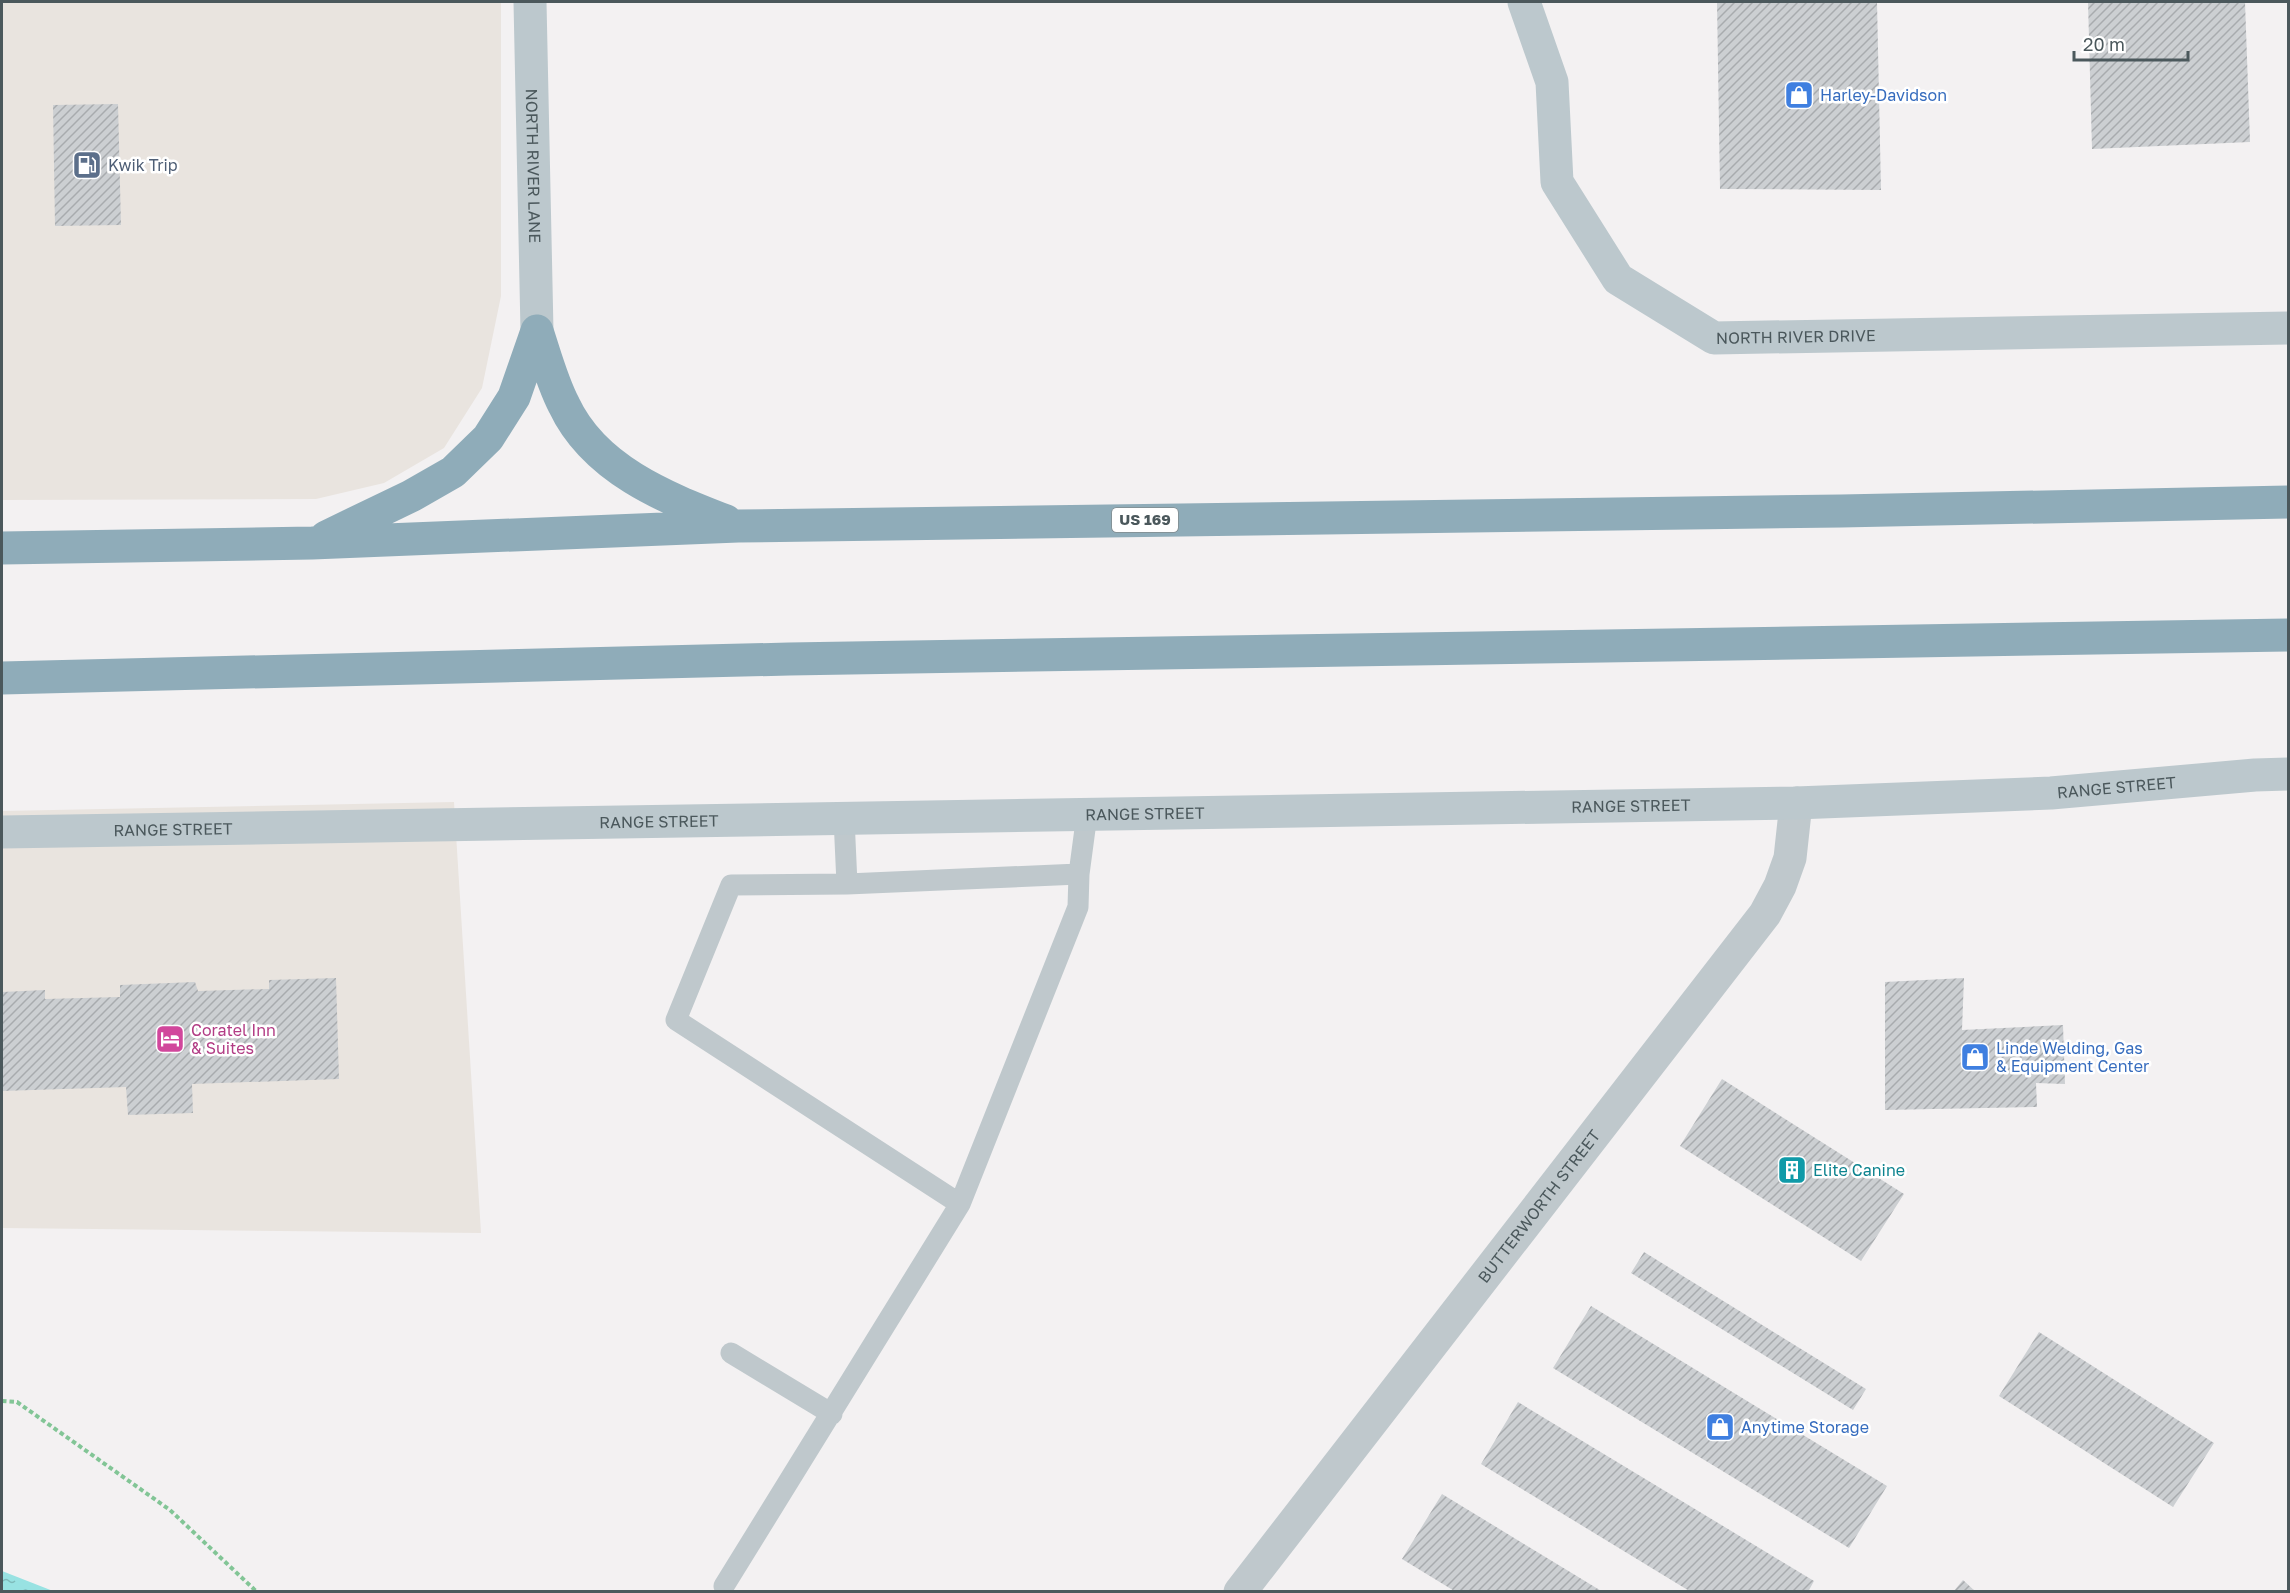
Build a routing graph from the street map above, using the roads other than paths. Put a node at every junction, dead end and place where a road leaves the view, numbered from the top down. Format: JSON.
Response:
{"nodes":[{"id":1,"x":530,"y":2,"type":"edge"},
{"id":2,"x":1524,"y":2,"type":"edge"},
{"id":3,"x":2289,"y":328,"type":"edge"},
{"id":4,"x":537,"y":331,"type":"junction"},
{"id":5,"x":2289,"y":502,"type":"edge"},
{"id":6,"x":738,"y":526,"type":"junction"},
{"id":7,"x":312,"y":543,"type":"junction"},
{"id":8,"x":2,"y":548,"type":"edge"},
{"id":9,"x":2289,"y":635,"type":"edge"},
{"id":10,"x":2,"y":678,"type":"edge"},
{"id":11,"x":2289,"y":774,"type":"edge"},
{"id":12,"x":1796,"y":803,"type":"junction"},
{"id":13,"x":1087,"y":814,"type":"junction"},
{"id":14,"x":844,"y":818,"type":"junction"},
{"id":15,"x":2,"y":832,"type":"edge"},
{"id":16,"x":1080,"y":874,"type":"junction"},
{"id":17,"x":847,"y":884,"type":"junction"},
{"id":18,"x":960,"y":1204,"type":"junction"},
{"id":19,"x":731,"y":1353,"type":"dead end"},
{"id":20,"x":831,"y":1414,"type":"junction"},
{"id":21,"x":724,"y":1586,"type":"dead end"},
{"id":22,"x":1240,"y":1592,"type":"edge"}],
"edges":[{"from":1,"to":4,"type":"street","name":"NORTH RIVER LANE"},
{"from":2,"to":3,"type":"street","name":"NORTH RIVER DRIVE"},
{"from":4,"to":6,"type":"highway"},
{"from":4,"to":7,"type":"highway"},
{"from":5,"to":6,"type":"highway","number":"US 169"},
{"from":6,"to":7,"type":"highway","number":"US 169"},
{"from":7,"to":8,"type":"highway","number":"US 169"},
{"from":9,"to":10,"type":"highway"},
{"from":11,"to":12,"type":"street","name":"RANGE STREET"},
{"from":12,"to":13,"type":"street","name":"RANGE STREET"},
{"from":12,"to":22,"type":"street","name":"BUTTERWORTH STREET"},
{"from":13,"to":14,"type":"street","name":"RANGE STREET"},
{"from":13,"to":16,"type":"lane"},
{"from":14,"to":15,"type":"street","name":"RANGE STREET"},
{"from":14,"to":17,"type":"lane"},
{"from":16,"to":17,"type":"lane"},
{"from":16,"to":18,"type":"lane"},
{"from":17,"to":18,"type":"lane"},
{"from":18,"to":20,"type":"lane"},
{"from":19,"to":20,"type":"lane"},
{"from":20,"to":21,"type":"lane"}]}
